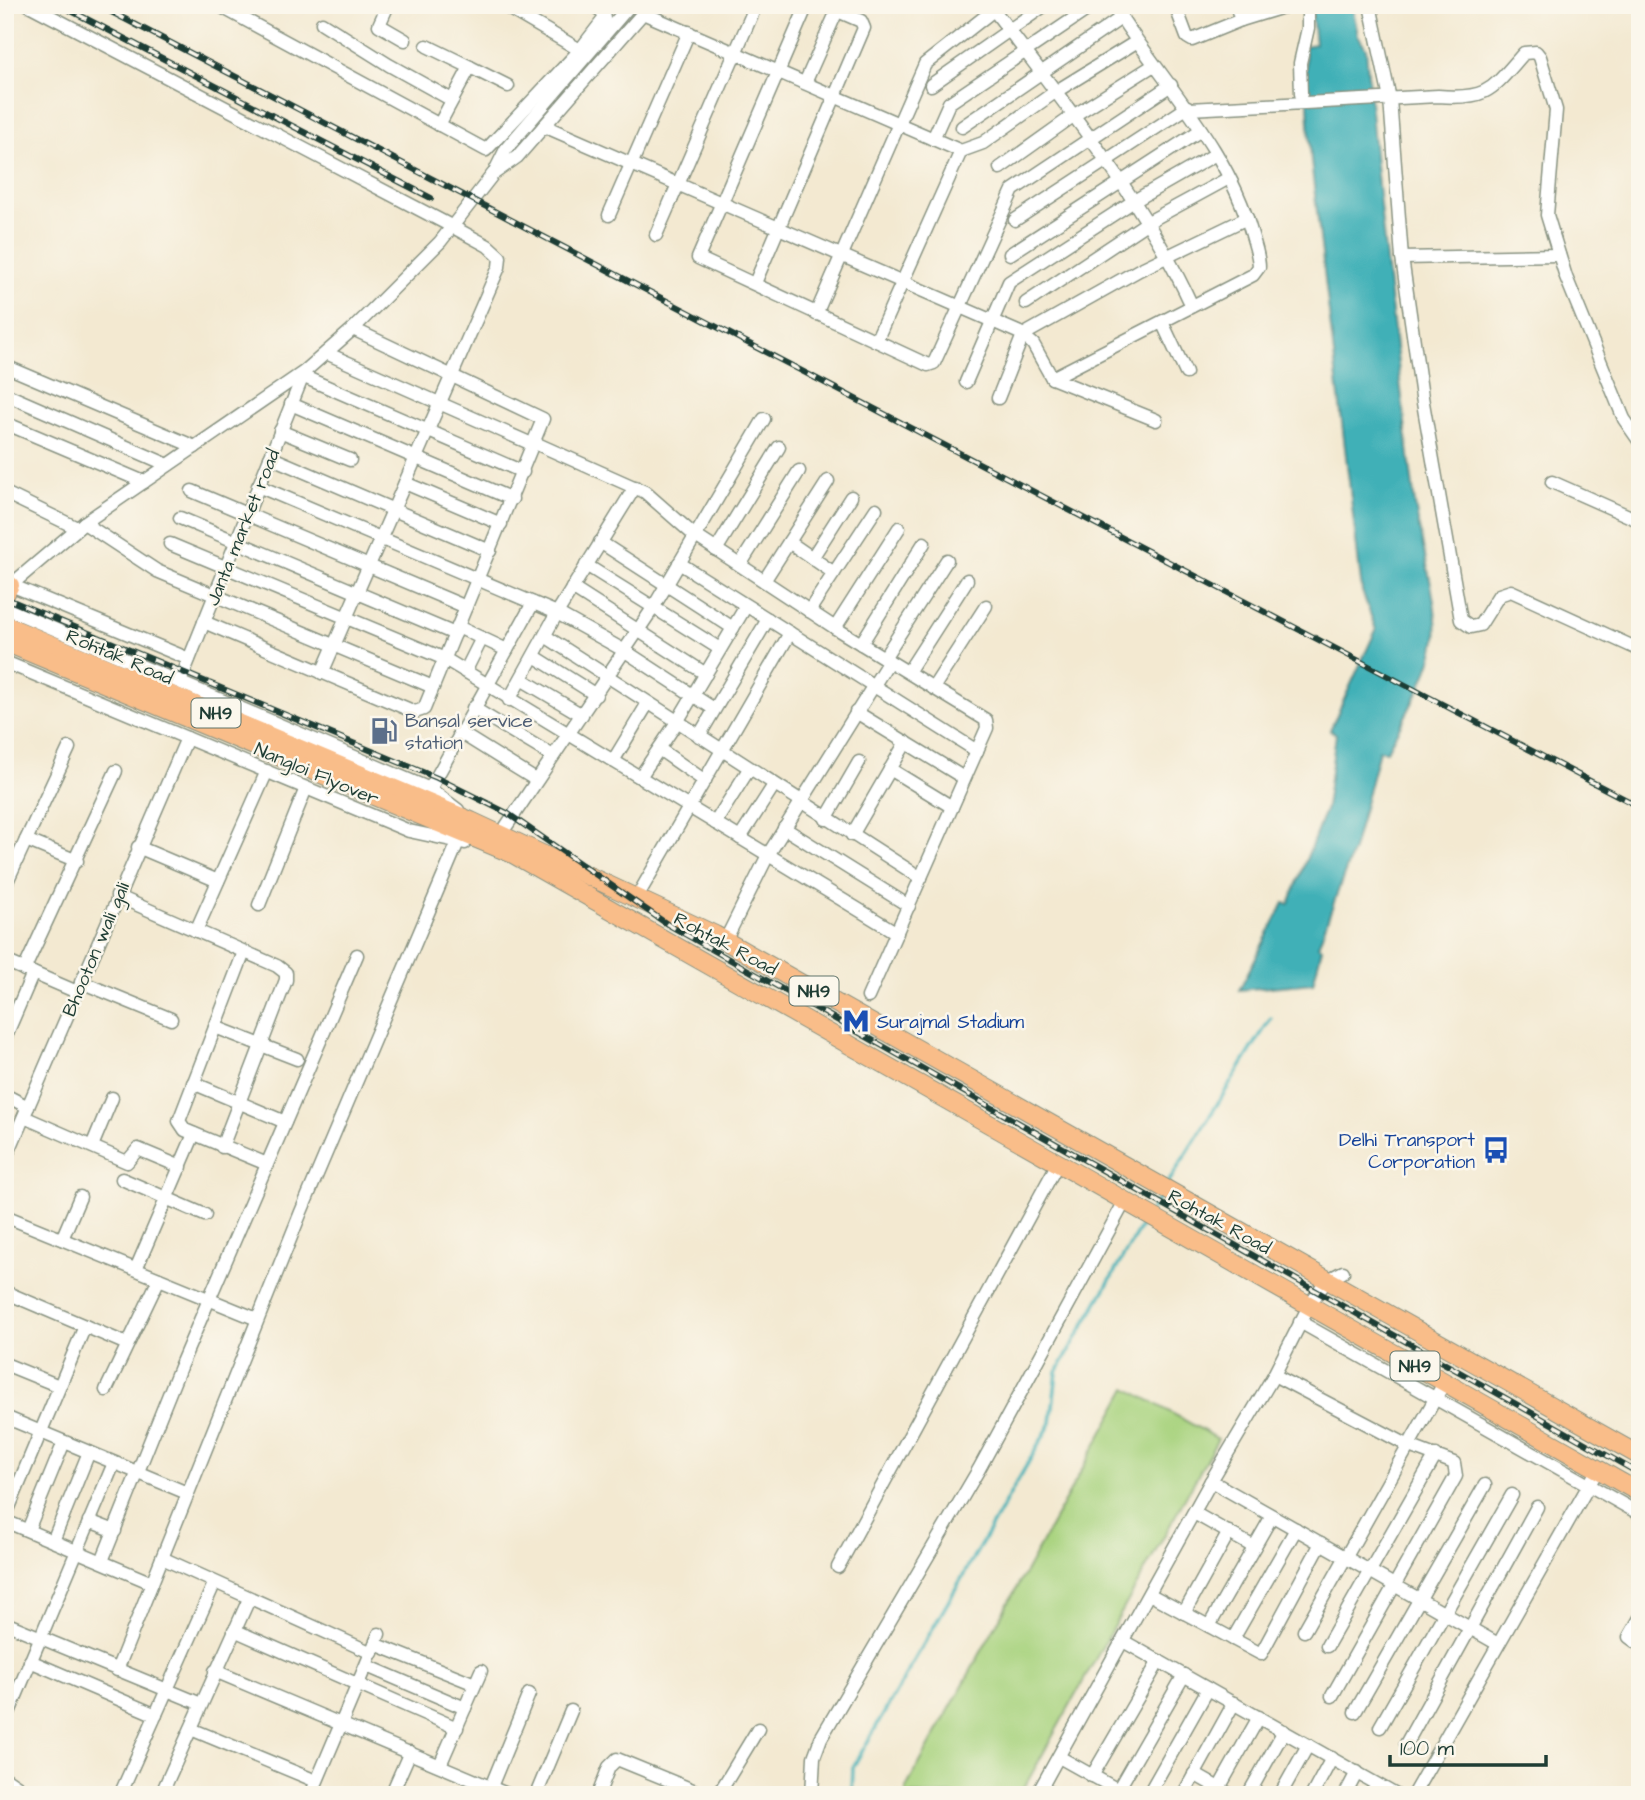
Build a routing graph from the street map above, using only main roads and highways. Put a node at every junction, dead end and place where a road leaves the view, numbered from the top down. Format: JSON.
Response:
{"nodes":[{"id":1,"x":5,"y":625,"type":"edge"},
{"id":2,"x":5,"y":642,"type":"edge"},
{"id":3,"x":425,"y":803,"type":"junction"},
{"id":4,"x":471,"y":821,"type":"joint"},
{"id":5,"x":513,"y":854,"type":"joint"},
{"id":6,"x":1637,"y":1448,"type":"edge"},
{"id":7,"x":1640,"y":1493,"type":"edge"}],
"edges":[{"from":1,"to":3,"type":"highway","name":"Nangloi Flyover","number":"NH9"},
{"from":2,"to":3,"type":"highway","name":"Nangloi Flyover","number":"NH9"},
{"from":3,"to":4,"type":"highway","name":"Nangloi Flyover","number":"NH9"},
{"from":3,"to":5,"type":"highway","name":"Nangloi Flyover","number":"NH9"},
{"from":4,"to":6,"type":"highway","name":"Rohtak Road","number":"NH9"},
{"from":5,"to":7,"type":"highway","name":"Rohtak Road","number":"NH9"}]}
